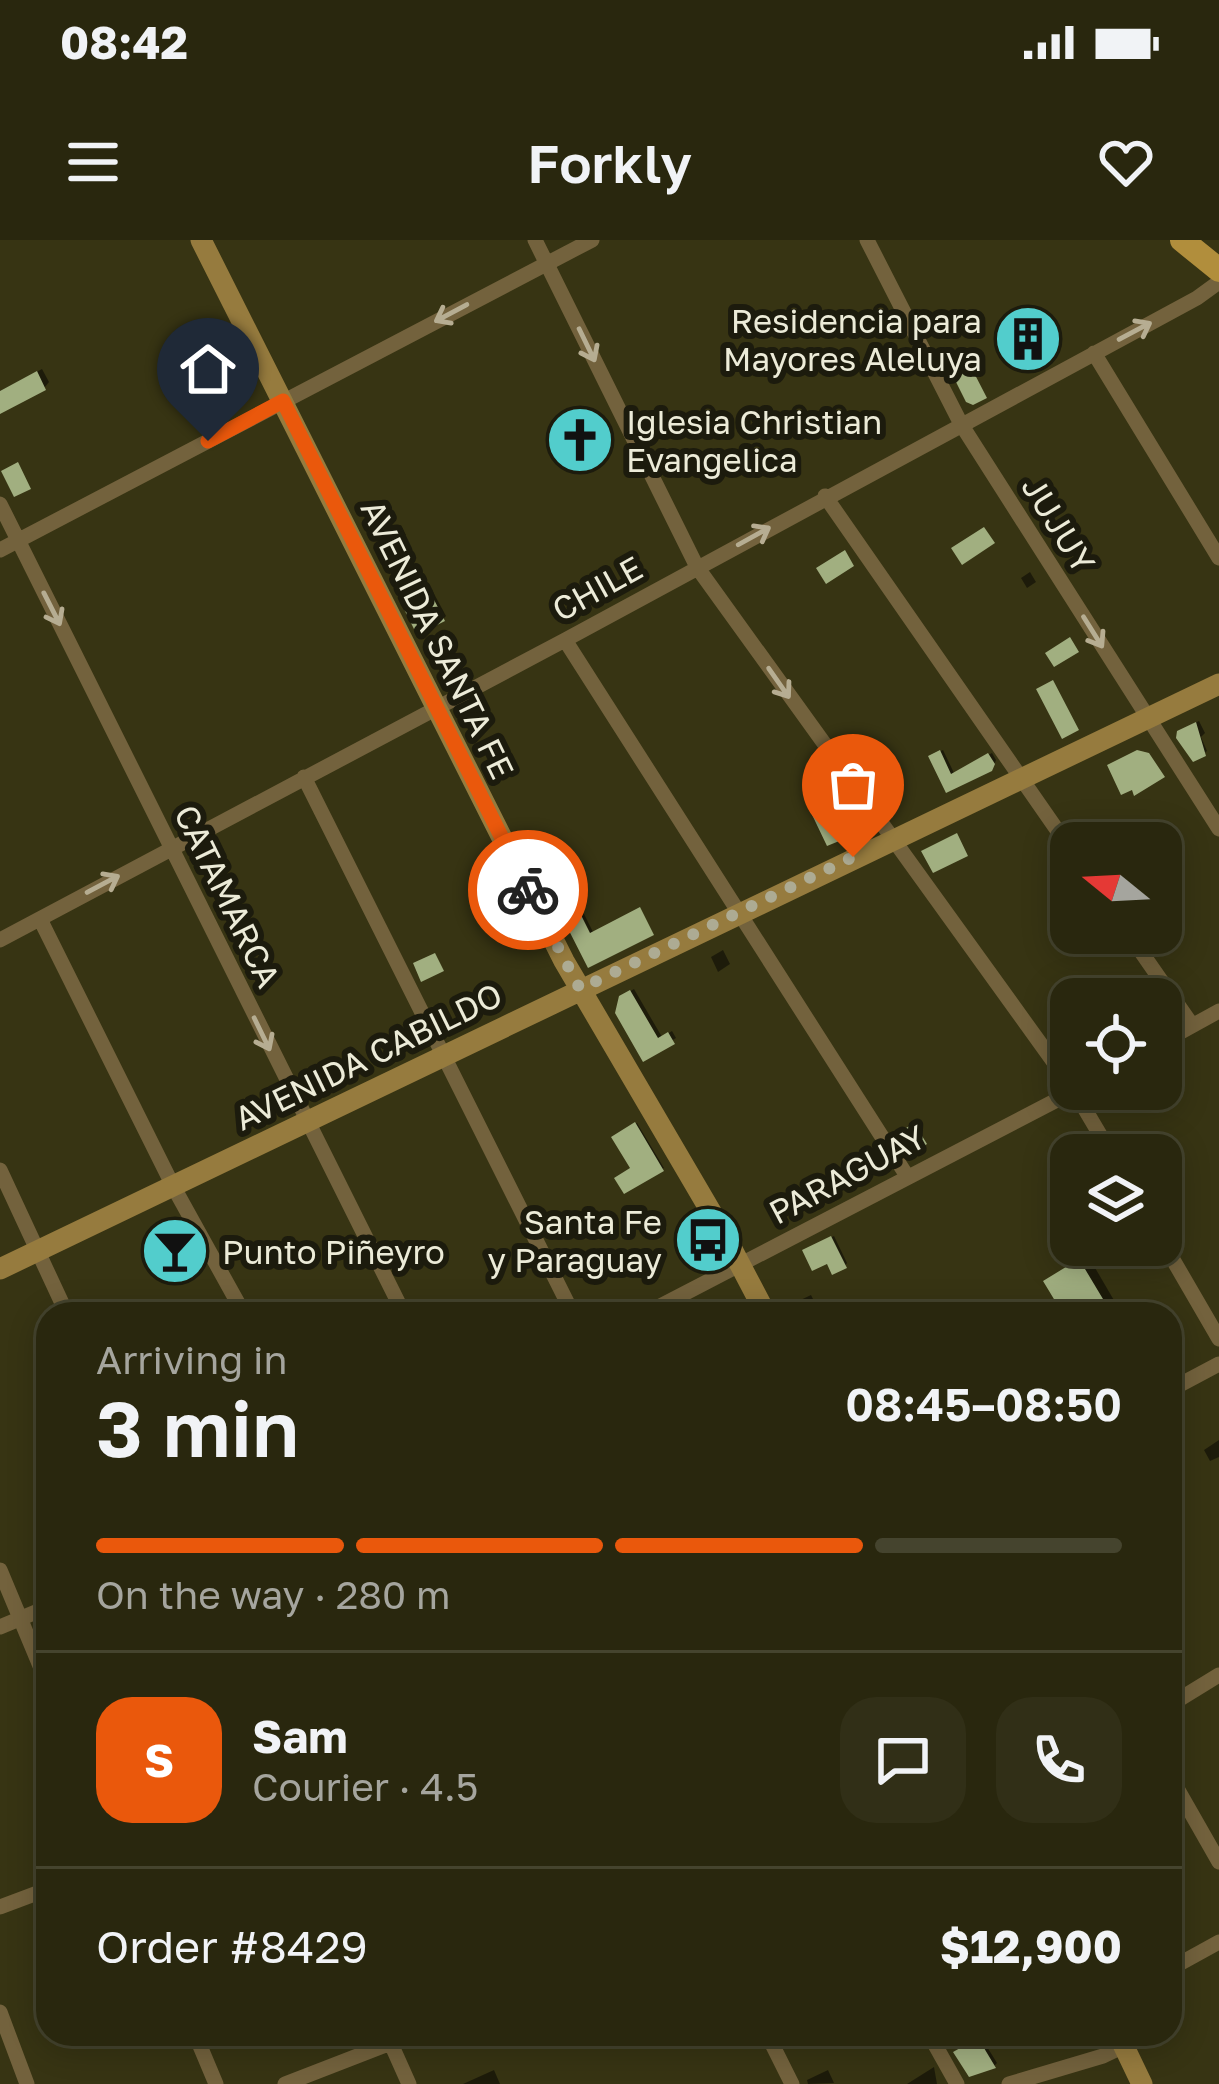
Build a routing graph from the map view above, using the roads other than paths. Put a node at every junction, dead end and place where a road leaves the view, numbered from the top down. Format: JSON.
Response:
{"nodes":[{"id":1,"x":201,"y":240,"type":"edge"},
{"id":2,"x":535,"y":240,"type":"edge"},
{"id":3,"x":592,"y":240,"type":"edge"},
{"id":4,"x":867,"y":240,"type":"edge"},
{"id":5,"x":1181,"y":240,"type":"edge"},
{"id":6,"x":547,"y":263,"type":"junction"},
{"id":7,"x":1219,"y":270,"type":"edge"},
{"id":8,"x":1219,"y":282,"type":"edge"},
{"id":9,"x":1094,"y":353,"type":"junction"},
{"id":10,"x":283,"y":401,"type":"junction"},
{"id":11,"x":961,"y":424,"type":"junction"},
{"id":12,"x":825,"y":496,"type":"junction"},
{"id":13,"x":0,"y":504,"type":"edge"},
{"id":14,"x":18,"y":540,"type":"junction"},
{"id":15,"x":0,"y":550,"type":"edge"},
{"id":16,"x":1219,"y":558,"type":"edge"},
{"id":17,"x":697,"y":567,"type":"junction"},
{"id":18,"x":565,"y":640,"type":"junction"},
{"id":19,"x":1219,"y":684,"type":"edge"},
{"id":20,"x":435,"y":709,"type":"junction"},
{"id":21,"x":1147,"y":718,"type":"junction"},
{"id":22,"x":304,"y":777,"type":"junction"},
{"id":23,"x":1022,"y":779,"type":"junction"},
{"id":24,"x":1052,"y":822,"type":"edge"},
{"id":25,"x":1219,"y":829,"type":"edge"},
{"id":26,"x":890,"y":839,"type":"junction"},
{"id":27,"x":172,"y":848,"type":"junction"},
{"id":28,"x":740,"y":912,"type":"junction"},
{"id":29,"x":40,"y":919,"type":"junction"},
{"id":30,"x":0,"y":940,"type":"edge"},
{"id":31,"x":1143,"y":954,"type":"edge"},
{"id":32,"x":580,"y":989,"type":"junction"},
{"id":33,"x":1219,"y":1011,"type":"edge"},
{"id":34,"x":1192,"y":1025,"type":"junction"},
{"id":35,"x":1182,"y":1030,"type":"edge"},
{"id":36,"x":443,"y":1055,"type":"junction"},
{"id":37,"x":1050,"y":1056,"type":"edge"},
{"id":38,"x":1050,"y":1102,"type":"edge"},
{"id":39,"x":305,"y":1122,"type":"junction"},
{"id":40,"x":0,"y":1170,"type":"edge"},
{"id":41,"x":907,"y":1176,"type":"junction"},
{"id":42,"x":173,"y":1186,"type":"junction"},
{"id":43,"x":39,"y":1250,"type":"junction"},
{"id":44,"x":741,"y":1264,"type":"junction"},
{"id":45,"x":1177,"y":1266,"type":"edge"},
{"id":46,"x":0,"y":1269,"type":"edge"},
{"id":47,"x":62,"y":1302,"type":"edge"},
{"id":48,"x":237,"y":1302,"type":"edge"},
{"id":49,"x":398,"y":1302,"type":"edge"},
{"id":50,"x":567,"y":1302,"type":"edge"},
{"id":51,"x":668,"y":1302,"type":"edge"},
{"id":52,"x":760,"y":1302,"type":"edge"},
{"id":53,"x":1219,"y":1339,"type":"edge"},
{"id":54,"x":1219,"y":1364,"type":"edge"},
{"id":55,"x":1182,"y":1384,"type":"edge"},
{"id":56,"x":0,"y":1570,"type":"edge"},
{"id":57,"x":36,"y":1612,"type":"edge"},
{"id":58,"x":21,"y":1618,"type":"junction"},
{"id":59,"x":0,"y":1627,"type":"edge"},
{"id":60,"x":36,"y":1655,"type":"edge"},
{"id":61,"x":1219,"y":1675,"type":"edge"},
{"id":62,"x":1182,"y":1698,"type":"edge"},
{"id":63,"x":1182,"y":1797,"type":"edge"},
{"id":64,"x":1219,"y":1862,"type":"edge"},
{"id":65,"x":36,"y":1894,"type":"edge"},
{"id":66,"x":0,"y":1907,"type":"edge"},
{"id":67,"x":1219,"y":1942,"type":"edge"},
{"id":68,"x":1182,"y":1962,"type":"edge"},
{"id":69,"x":0,"y":2012,"type":"edge"},
{"id":70,"x":200,"y":2046,"type":"edge"},
{"id":71,"x":373,"y":2046,"type":"edge"},
{"id":72,"x":392,"y":2046,"type":"edge"},
{"id":73,"x":773,"y":2046,"type":"edge"},
{"id":74,"x":935,"y":2046,"type":"edge"},
{"id":75,"x":1114,"y":2046,"type":"edge"},
{"id":76,"x":1124,"y":2046,"type":"edge"},
{"id":77,"x":27,"y":2084,"type":"edge"},
{"id":78,"x":216,"y":2084,"type":"edge"},
{"id":79,"x":285,"y":2084,"type":"edge"},
{"id":80,"x":409,"y":2084,"type":"edge"},
{"id":81,"x":792,"y":2084,"type":"edge"},
{"id":82,"x":957,"y":2084,"type":"edge"},
{"id":83,"x":1009,"y":2084,"type":"edge"},
{"id":84,"x":1142,"y":2084,"type":"edge"}],
"edges":[{"from":1,"to":10,"type":"street","name":"AVENIDA SANTA FE"},
{"from":2,"to":6,"type":"street"},
{"from":3,"to":6,"type":"street"},
{"from":4,"to":11,"type":"street","name":"JUJUY"},
{"from":5,"to":7,"type":"main road"},
{"from":6,"to":10,"type":"street","one_way":true},
{"from":6,"to":17,"type":"street","one_way":true},
{"from":9,"to":8,"type":"street","name":"CHILE","one_way":true},
{"from":9,"to":11,"type":"street","name":"CHILE"},
{"from":9,"to":16,"type":"street"},
{"from":10,"to":14,"type":"street"},
{"from":10,"to":20,"type":"street","name":"AVENIDA SANTA FE"},
{"from":11,"to":12,"type":"street","name":"CHILE"},
{"from":11,"to":21,"type":"street","name":"JUJUY","one_way":true},
{"from":17,"to":12,"type":"street","name":"CHILE","one_way":true},
{"from":12,"to":23,"type":"street"},
{"from":13,"to":14,"type":"street","name":"CATAMARCA"},
{"from":14,"to":15,"type":"street"},
{"from":14,"to":27,"type":"street","name":"CATAMARCA","one_way":true},
{"from":17,"to":18,"type":"street","name":"CHILE"},
{"from":17,"to":26,"type":"street","one_way":true},
{"from":18,"to":20,"type":"street","name":"CHILE"},
{"from":18,"to":28,"type":"street"},
{"from":19,"to":21,"type":"street","name":"AVENIDA CABILDO"},
{"from":20,"to":22,"type":"street","name":"CHILE"},
{"from":20,"to":32,"type":"street","name":"AVENIDA SANTA FE"},
{"from":21,"to":23,"type":"street","name":"AVENIDA CABILDO"},
{"from":21,"to":25,"type":"street","name":"JUJUY"},
{"from":22,"to":27,"type":"street","name":"CHILE"},
{"from":22,"to":36,"type":"street"},
{"from":23,"to":24,"type":"street"},
{"from":23,"to":26,"type":"street","name":"AVENIDA CABILDO"},
{"from":26,"to":28,"type":"street","name":"AVENIDA CABILDO"},
{"from":26,"to":37,"type":"street"},
{"from":29,"to":27,"type":"street","name":"CHILE","one_way":true},
{"from":27,"to":39,"type":"street","name":"CATAMARCA","one_way":true},
{"from":28,"to":32,"type":"street","name":"AVENIDA CABILDO"},
{"from":28,"to":41,"type":"street"},
{"from":29,"to":30,"type":"street","name":"CHILE"},
{"from":29,"to":42,"type":"street"},
{"from":31,"to":34,"type":"street"},
{"from":32,"to":36,"type":"street","name":"AVENIDA CABILDO"},
{"from":32,"to":44,"type":"street","name":"AVENIDA SANTA FE"},
{"from":33,"to":34,"type":"street"},
{"from":34,"to":35,"type":"street"},
{"from":36,"to":39,"type":"street","name":"AVENIDA CABILDO"},
{"from":36,"to":50,"type":"street"},
{"from":38,"to":41,"type":"street","name":"PARAGUAY"},
{"from":39,"to":42,"type":"street","name":"AVENIDA CABILDO"},
{"from":39,"to":49,"type":"street","name":"CATAMARCA"},
{"from":40,"to":43,"type":"street"},
{"from":41,"to":44,"type":"street","name":"PARAGUAY"},
{"from":42,"to":43,"type":"street","name":"AVENIDA CABILDO"},
{"from":42,"to":48,"type":"street"},
{"from":43,"to":46,"type":"street","name":"AVENIDA CABILDO"},
{"from":43,"to":47,"type":"street"},
{"from":44,"to":51,"type":"street","name":"PARAGUAY"},
{"from":44,"to":52,"type":"street","name":"AVENIDA SANTA FE"},
{"from":45,"to":53,"type":"street"},
{"from":54,"to":55,"type":"street"},
{"from":56,"to":58,"type":"street"},
{"from":57,"to":58,"type":"street"},
{"from":58,"to":59,"type":"street"},
{"from":58,"to":60,"type":"street"},
{"from":61,"to":62,"type":"street"},
{"from":63,"to":64,"type":"street"},
{"from":65,"to":66,"type":"street"},
{"from":67,"to":68,"type":"street"},
{"from":69,"to":77,"type":"street"},
{"from":70,"to":78,"type":"street"},
{"from":71,"to":79,"type":"street"},
{"from":72,"to":80,"type":"street"},
{"from":73,"to":81,"type":"street"},
{"from":74,"to":82,"type":"street"},
{"from":75,"to":83,"type":"street"},
{"from":76,"to":84,"type":"street"}]}
